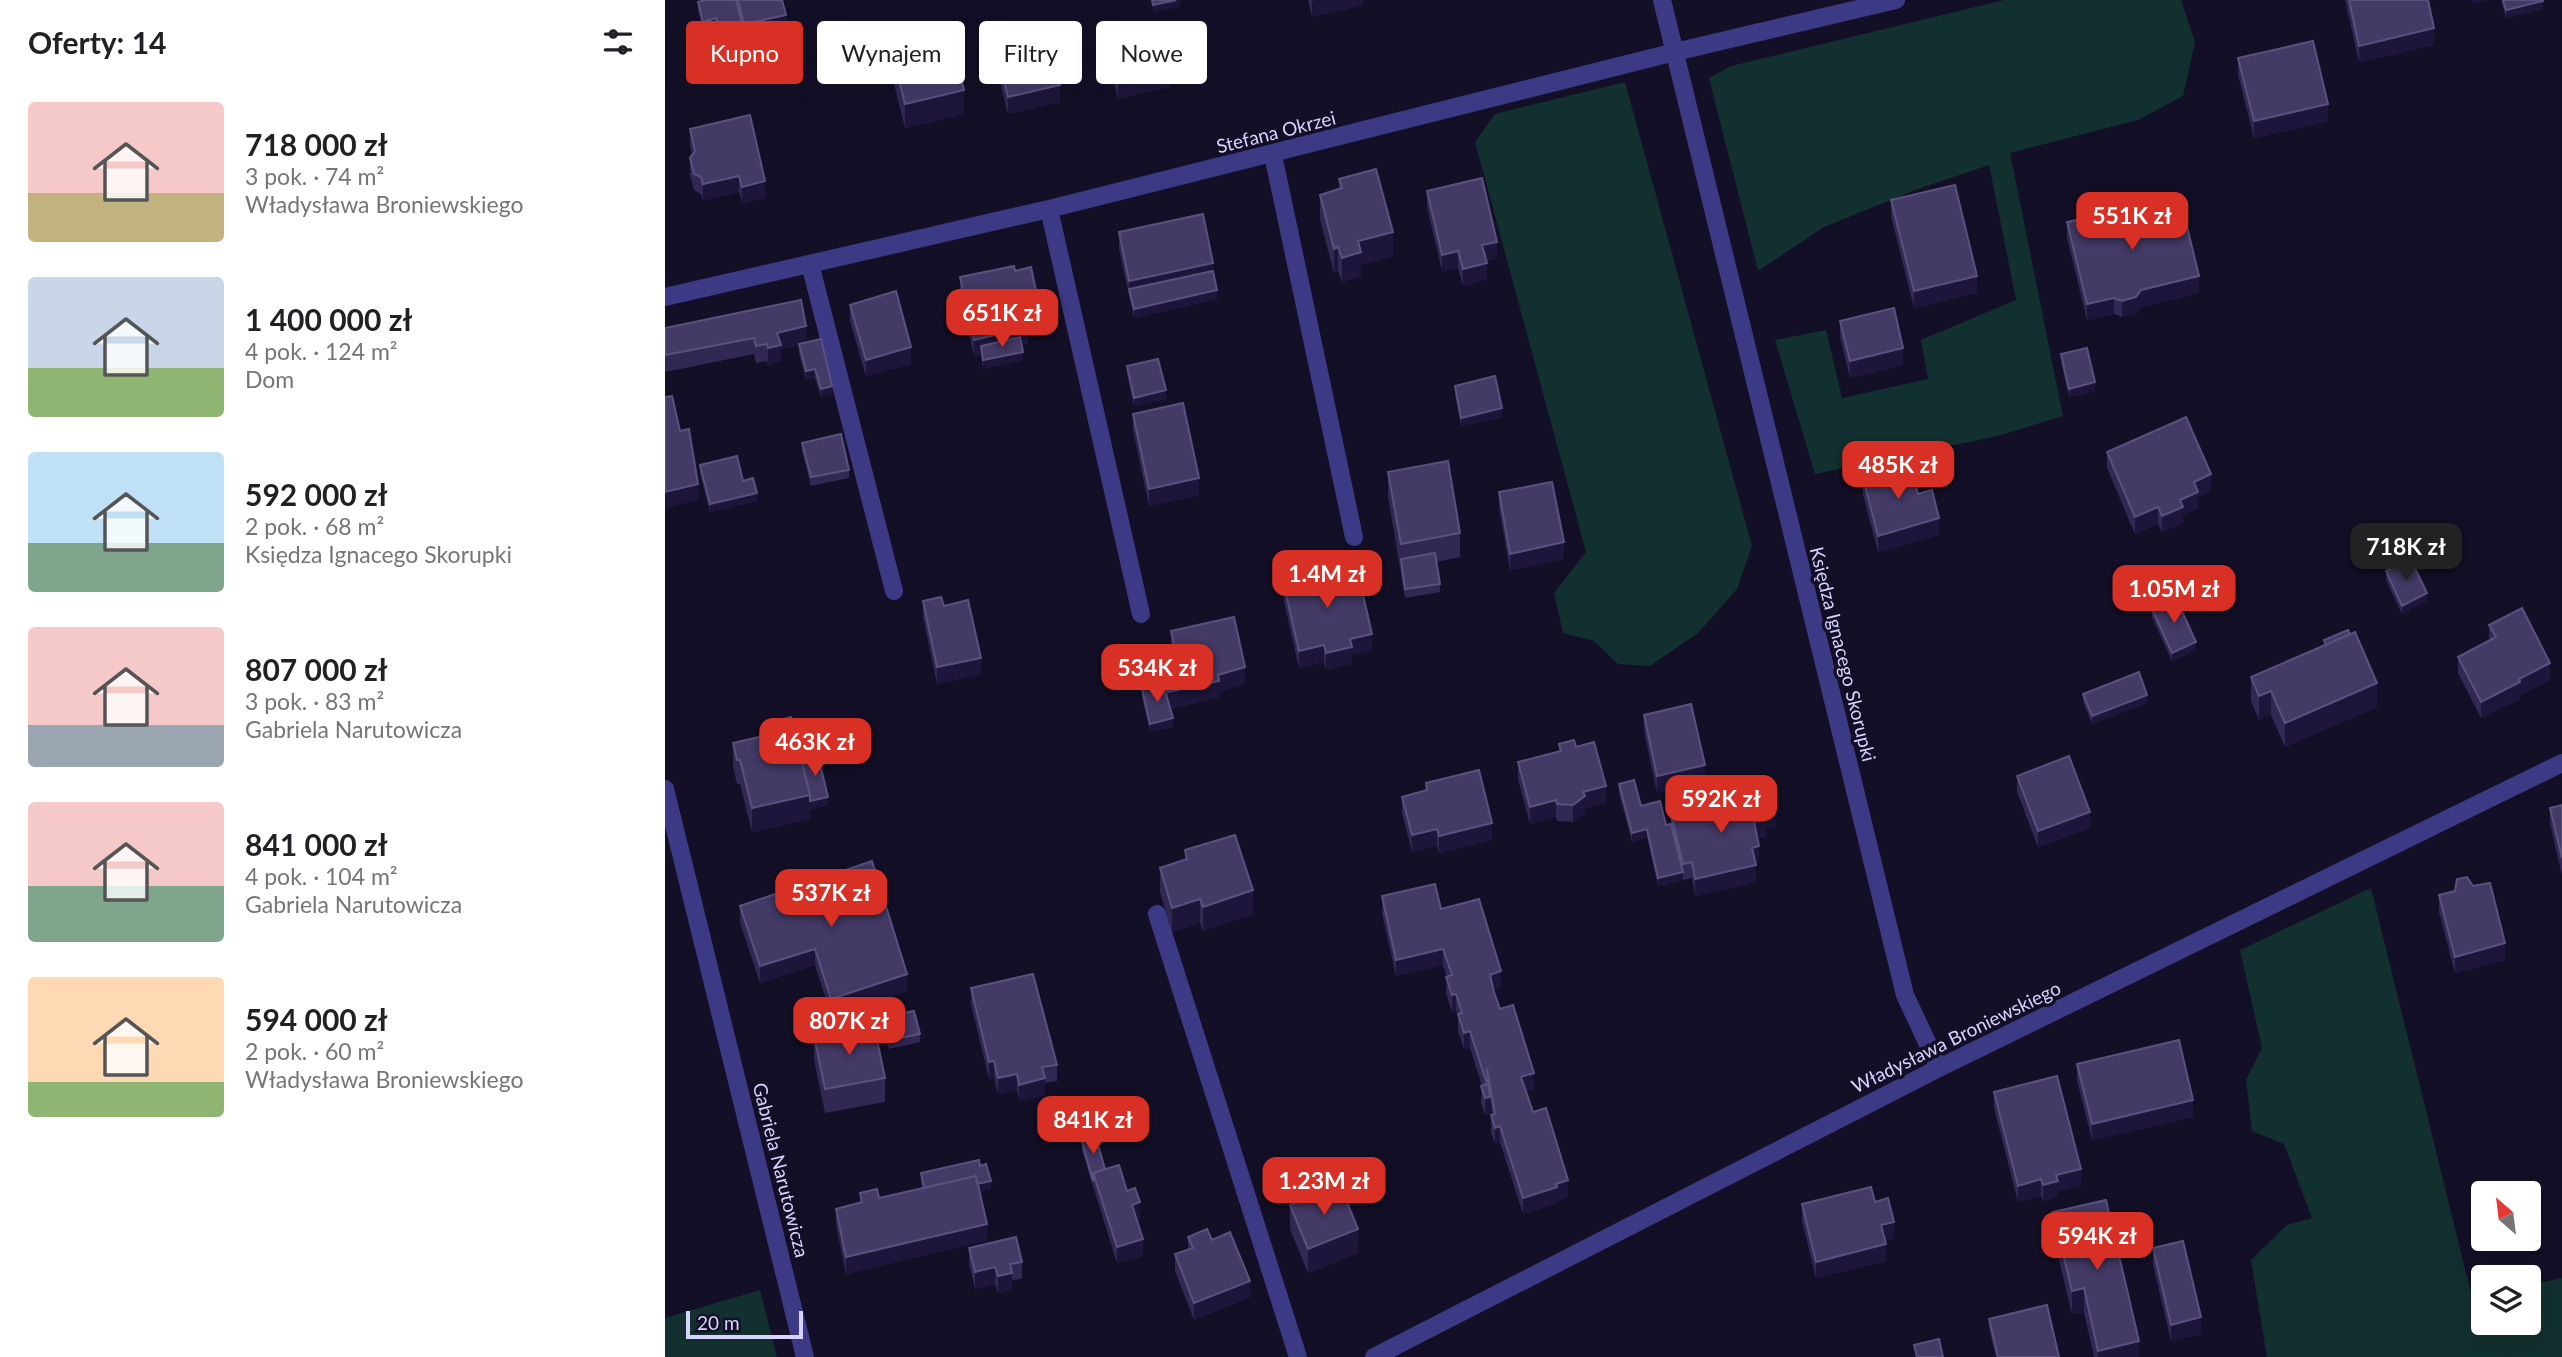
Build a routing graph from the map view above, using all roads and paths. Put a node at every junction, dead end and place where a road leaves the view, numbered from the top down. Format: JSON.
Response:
{"nodes":[{"id":1,"x":1662,"y":0,"type":"edge"},
{"id":2,"x":1896,"y":0,"type":"edge"},
{"id":3,"x":1675,"y":52,"type":"junction"},
{"id":4,"x":1273,"y":155,"type":"junction"},
{"id":5,"x":1049,"y":209,"type":"junction"},
{"id":6,"x":810,"y":264,"type":"junction"},
{"id":7,"x":665,"y":297,"type":"edge"},
{"id":8,"x":1354,"y":537,"type":"dead end"},
{"id":9,"x":894,"y":591,"type":"dead end"},
{"id":10,"x":1141,"y":614,"type":"dead end"},
{"id":11,"x":2562,"y":764,"type":"edge"},
{"id":12,"x":665,"y":789,"type":"edge"},
{"id":13,"x":1157,"y":914,"type":"dead end"},
{"id":14,"x":1938,"y":1068,"type":"junction"},
{"id":15,"x":805,"y":1357,"type":"edge"},
{"id":16,"x":1298,"y":1357,"type":"edge"},
{"id":17,"x":1374,"y":1357,"type":"edge"}],
"edges":[{"from":1,"to":3,"type":"street","name":"Księdza Ignacego Skorupki"},
{"from":2,"to":3,"type":"street","name":"Stefana Okrzei"},
{"from":3,"to":4,"type":"street","name":"Stefana Okrzei"},
{"from":3,"to":14,"type":"street","name":"Księdza Ignacego Skorupki"},
{"from":4,"to":5,"type":"street","name":"Stefana Okrzei"},
{"from":4,"to":8,"type":"street"},
{"from":5,"to":6,"type":"street","name":"Stefana Okrzei"},
{"from":5,"to":10,"type":"street"},
{"from":6,"to":7,"type":"street","name":"Stefana Okrzei"},
{"from":6,"to":9,"type":"street"},
{"from":11,"to":14,"type":"street","name":"Władysława Broniewskiego"},
{"from":12,"to":15,"type":"street","name":"Gabriela Narutowicza"},
{"from":13,"to":16,"type":"street"},
{"from":14,"to":17,"type":"street","name":"Władysława Broniewskiego"}]}
